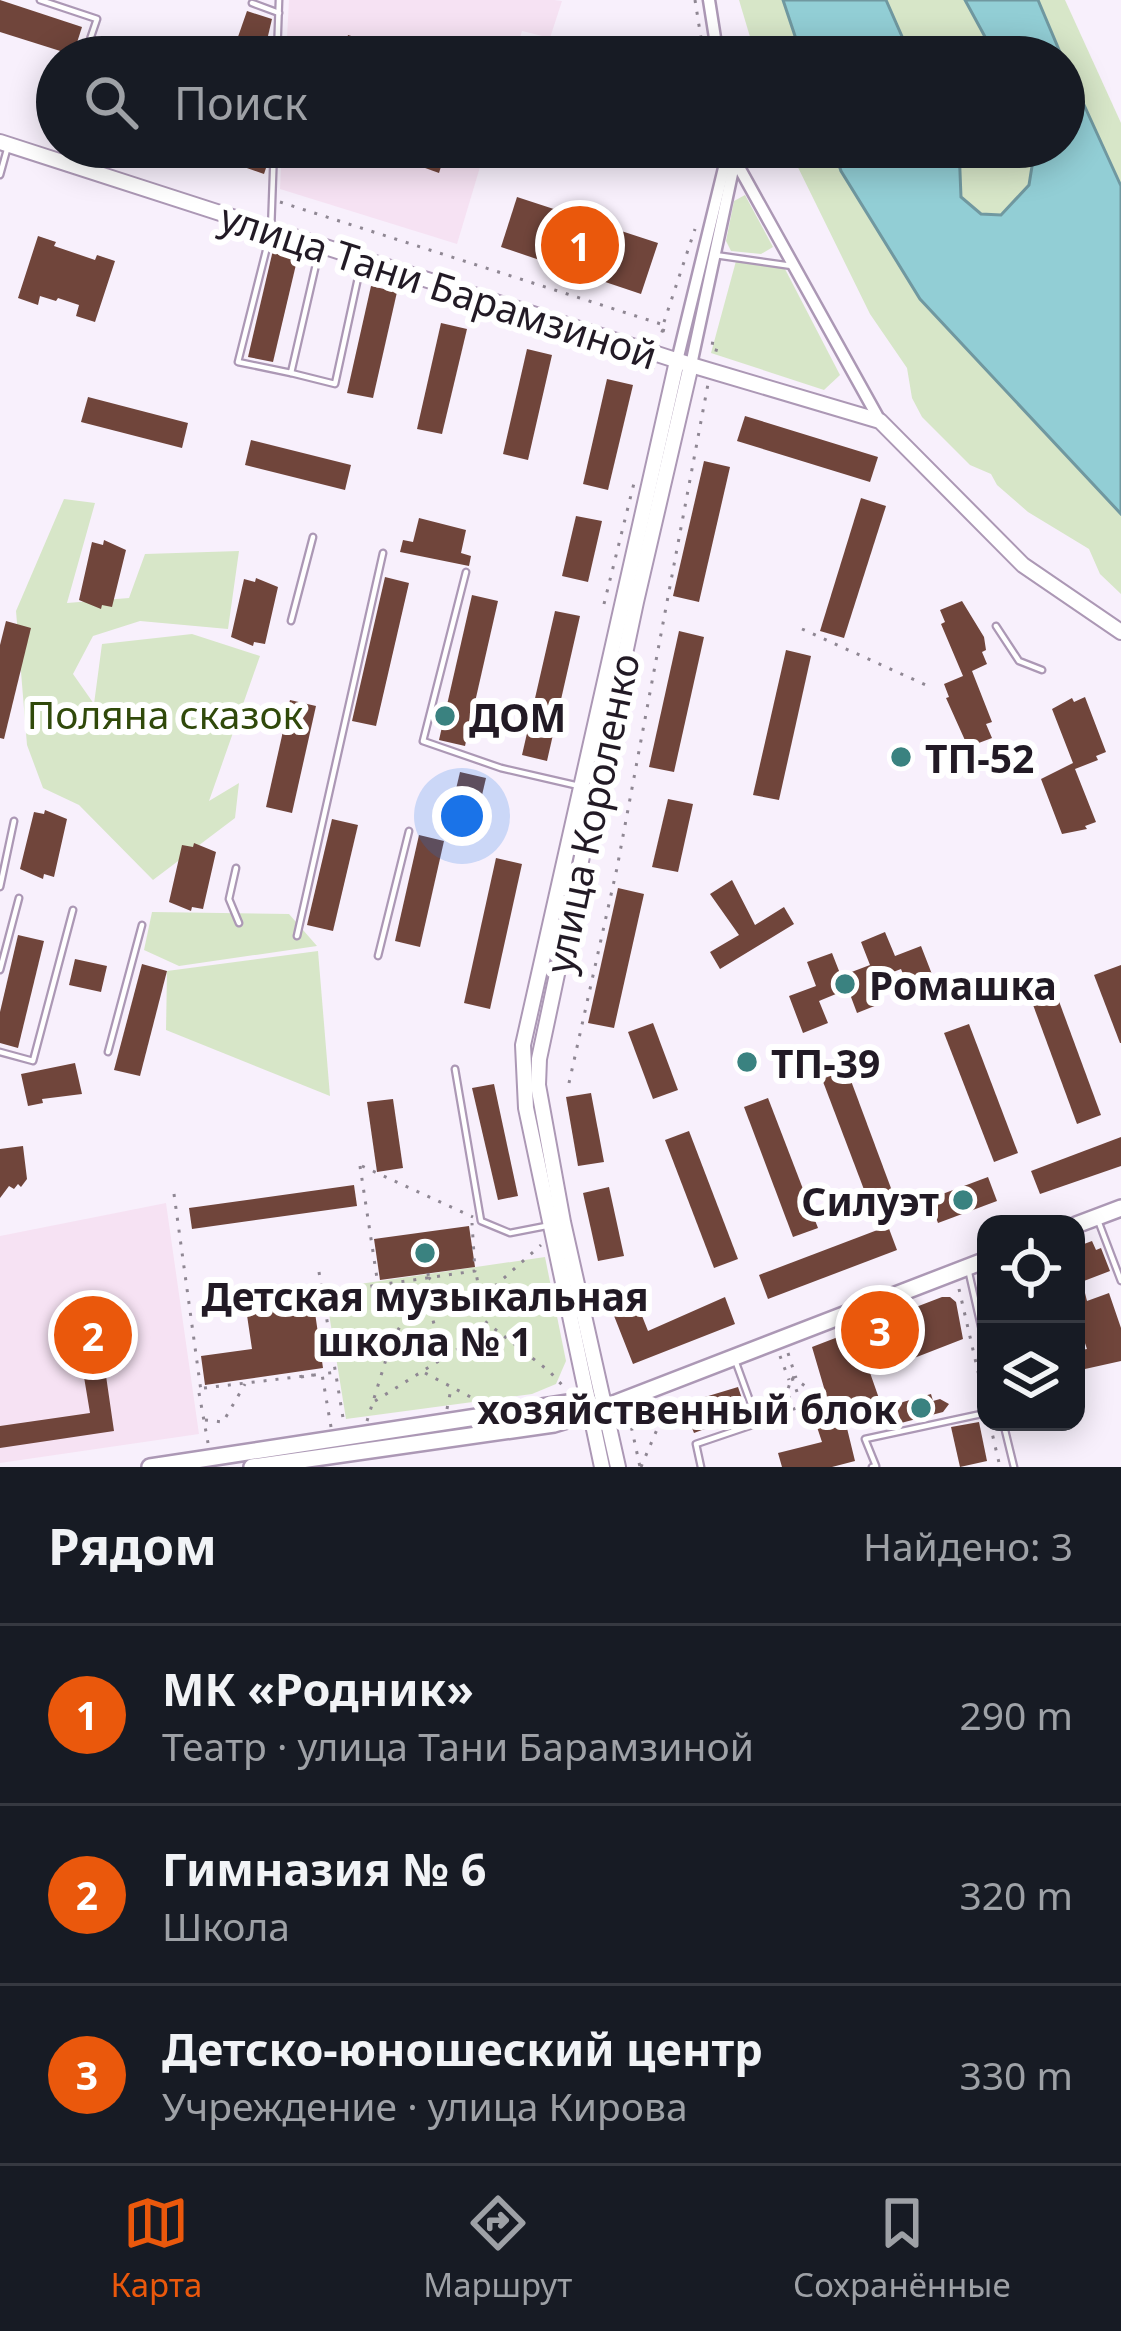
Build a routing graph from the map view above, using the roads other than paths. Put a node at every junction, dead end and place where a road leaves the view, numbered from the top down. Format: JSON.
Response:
{"nodes":[{"id":1,"x":40,"y":0,"type":"edge"},
{"id":2,"x":280,"y":0,"type":"edge"},
{"id":3,"x":709,"y":0,"type":"edge"},
{"id":4,"x":252,"y":3,"type":"dead end"},
{"id":5,"x":279,"y":13,"type":"junction"},
{"id":6,"x":91,"y":36,"type":"edge"},
{"id":7,"x":278,"y":36,"type":"edge"},
{"id":8,"x":715,"y":36,"type":"edge"},
{"id":9,"x":4,"y":143,"type":"edge"},
{"id":10,"x":36,"y":154,"type":"edge"},
{"id":11,"x":79,"y":168,"type":"edge"},
{"id":12,"x":273,"y":168,"type":"edge"},
{"id":13,"x":727,"y":168,"type":"edge"},
{"id":14,"x":728,"y":168,"type":"edge"},
{"id":15,"x":737,"y":168,"type":"edge"},
{"id":16,"x":0,"y":175,"type":"edge"},
{"id":17,"x":271,"y":232,"type":"junction"},
{"id":18,"x":320,"y":246,"type":"junction"},
{"id":19,"x":716,"y":255,"type":"junction"},
{"id":20,"x":362,"y":259,"type":"junction"},
{"id":21,"x":792,"y":266,"type":"junction"},
{"id":22,"x":684,"y":363,"type":"junction"},
{"id":23,"x":291,"y":373,"type":"junction"},
{"id":24,"x":880,"y":421,"type":"junction"},
{"id":25,"x":313,"y":537,"type":"dead end"},
{"id":26,"x":383,"y":553,"type":"dead end"},
{"id":27,"x":466,"y":572,"type":"dead end"},
{"id":28,"x":291,"y":622,"type":"dead end"},
{"id":29,"x":996,"y":626,"type":"dead end"},
{"id":30,"x":1121,"y":632,"type":"edge"},
{"id":31,"x":1042,"y":670,"type":"dead end"},
{"id":32,"x":588,"y":789,"type":"junction"},
{"id":33,"x":14,"y":821,"type":"dead end"},
{"id":34,"x":410,"y":831,"type":"dead end"},
{"id":35,"x":236,"y":868,"type":"dead end"},
{"id":36,"x":0,"y":887,"type":"edge"},
{"id":37,"x":19,"y":898,"type":"dead end"},
{"id":38,"x":73,"y":910,"type":"dead end"},
{"id":39,"x":238,"y":923,"type":"dead end"},
{"id":40,"x":142,"y":926,"type":"dead end"},
{"id":41,"x":297,"y":936,"type":"dead end"},
{"id":42,"x":378,"y":956,"type":"dead end"},
{"id":43,"x":0,"y":970,"type":"edge"},
{"id":44,"x":0,"y":1052,"type":"edge"},
{"id":45,"x":108,"y":1052,"type":"dead end"},
{"id":46,"x":454,"y":1069,"type":"dead end"},
{"id":47,"x":1121,"y":1208,"type":"edge"},
{"id":48,"x":1097,"y":1217,"type":"junction"},
{"id":49,"x":1085,"y":1222,"type":"edge"},
{"id":50,"x":554,"y":1229,"type":"junction"},
{"id":51,"x":977,"y":1264,"type":"edge"},
{"id":52,"x":968,"y":1267,"type":"junction"},
{"id":53,"x":1121,"y":1281,"type":"edge"},
{"id":54,"x":980,"y":1323,"type":"edge"},
{"id":55,"x":734,"y":1357,"type":"junction"},
{"id":56,"x":594,"y":1407,"type":"junction"},
{"id":57,"x":977,"y":1411,"type":"edge"},
{"id":58,"x":1005,"y":1431,"type":"edge"},
{"id":59,"x":348,"y":1446,"type":"edge"},
{"id":60,"x":177,"y":1465,"type":"edge"},
{"id":61,"x":150,"y":1467,"type":"edge"},
{"id":62,"x":252,"y":1467,"type":"edge"},
{"id":63,"x":602,"y":1467,"type":"edge"},
{"id":64,"x":618,"y":1467,"type":"edge"},
{"id":65,"x":701,"y":1467,"type":"edge"},
{"id":66,"x":872,"y":1467,"type":"edge"},
{"id":67,"x":1014,"y":1467,"type":"edge"}],
"edges":[{"from":1,"to":6,"type":"lane"},
{"from":2,"to":5,"type":"lane"},
{"from":3,"to":8,"type":"street"},
{"from":4,"to":5,"type":"lane"},
{"from":5,"to":7,"type":"lane"},
{"from":9,"to":10,"type":"street","name":"улица Тани Барамзиной"},
{"from":9,"to":16,"type":"lane"},
{"from":11,"to":17,"type":"street","name":"улица Тани Барамзиной"},
{"from":12,"to":17,"type":"lane"},
{"from":13,"to":22,"type":"street","name":"улица Короленко"},
{"from":14,"to":19,"type":"street","name":"улица Короленко"},
{"from":15,"to":21,"type":"street"},
{"from":17,"to":18,"type":"street","name":"улица Тани Барамзиной"},
{"from":17,"to":23,"type":"lane"},
{"from":18,"to":20,"type":"street","name":"улица Тани Барамзиной"},
{"from":18,"to":23,"type":"lane"},
{"from":19,"to":21,"type":"lane"},
{"from":19,"to":22,"type":"street","name":"улица Короленко"},
{"from":20,"to":22,"type":"street","name":"улица Тани Барамзиной"},
{"from":20,"to":23,"type":"lane"},
{"from":21,"to":24,"type":"street"},
{"from":22,"to":24,"type":"street","name":"улица Тани Барамзиной"},
{"from":22,"to":32,"type":"street","name":"улица Короленко"},
{"from":24,"to":30,"type":"street"},
{"from":25,"to":28,"type":"lane"},
{"from":26,"to":41,"type":"lane"},
{"from":27,"to":32,"type":"lane"},
{"from":29,"to":31,"type":"lane"},
{"from":32,"to":50,"type":"street","name":"улица Короленко"},
{"from":33,"to":36,"type":"lane"},
{"from":34,"to":42,"type":"lane"},
{"from":35,"to":39,"type":"lane"},
{"from":37,"to":43,"type":"lane"},
{"from":38,"to":44,"type":"lane"},
{"from":40,"to":45,"type":"lane"},
{"from":46,"to":50,"type":"lane"},
{"from":47,"to":48,"type":"main road"},
{"from":48,"to":49,"type":"main road"},
{"from":48,"to":53,"type":"lane"},
{"from":50,"to":56,"type":"street","name":"улица Короленко"},
{"from":51,"to":52,"type":"main road"},
{"from":52,"to":54,"type":"lane"},
{"from":52,"to":55,"type":"main road"},
{"from":55,"to":56,"type":"main road"},
{"from":55,"to":65,"type":"lane"},
{"from":56,"to":59,"type":"main road"},
{"from":56,"to":63,"type":"street","name":"улица Короленко"},
{"from":56,"to":64,"type":"street","name":"улица Короленко"},
{"from":57,"to":66,"type":"lane"},
{"from":58,"to":67,"type":"lane"},
{"from":59,"to":60,"type":"main road"},
{"from":59,"to":62,"type":"main road"},
{"from":60,"to":61,"type":"main road"}]}
